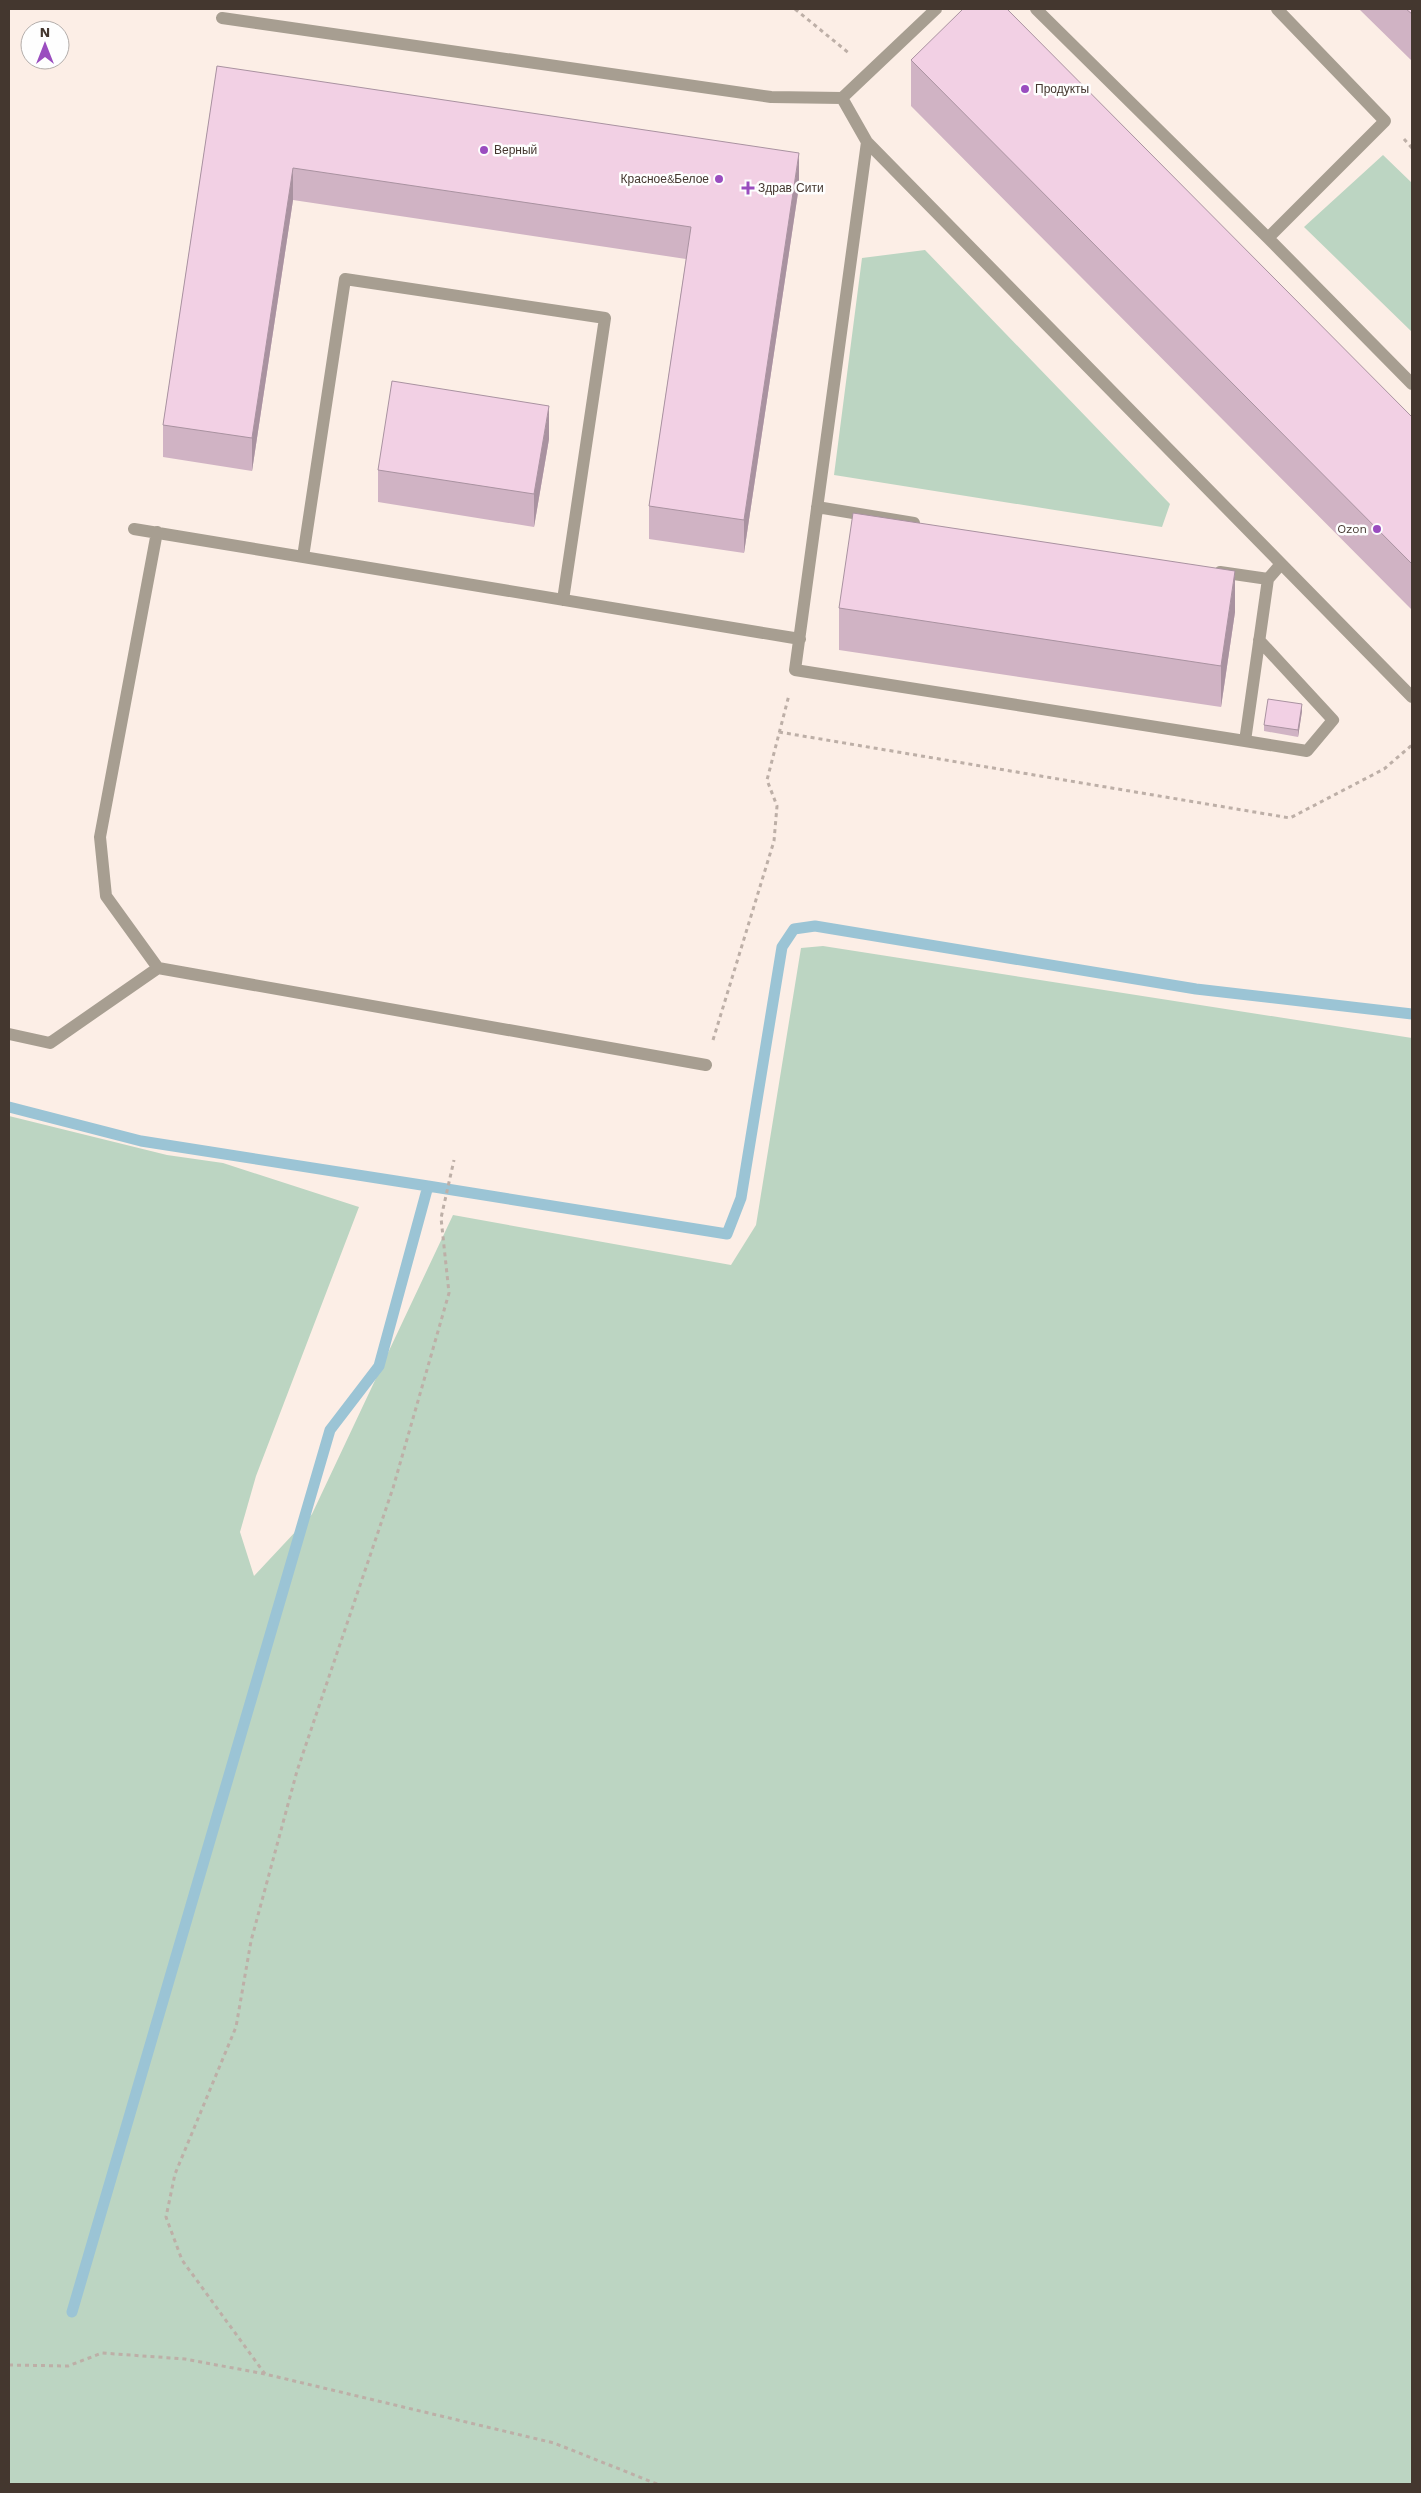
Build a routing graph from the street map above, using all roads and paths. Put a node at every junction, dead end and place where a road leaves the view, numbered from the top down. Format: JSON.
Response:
{"nodes":[{"id":1,"x":795,"y":9,"type":"edge"},
{"id":2,"x":936,"y":9,"type":"edge"},
{"id":3,"x":1036,"y":9,"type":"edge"},
{"id":4,"x":1277,"y":9,"type":"edge"},
{"id":5,"x":222,"y":18,"type":"dead end"},
{"id":6,"x":870,"y":70,"type":"junction"},
{"id":7,"x":842,"y":98,"type":"junction"},
{"id":8,"x":867,"y":142,"type":"junction"},
{"id":9,"x":1268,"y":238,"type":"junction"},
{"id":10,"x":1412,"y":384,"type":"edge"},
{"id":11,"x":817,"y":507,"type":"junction"},
{"id":12,"x":925,"y":524,"type":"edge"},
{"id":13,"x":134,"y":528,"type":"dead end"},
{"id":14,"x":157,"y":532,"type":"junction"},
{"id":15,"x":304,"y":557,"type":"junction"},
{"id":16,"x":1281,"y":564,"type":"junction"},
{"id":17,"x":1209,"y":570,"type":"edge"},
{"id":18,"x":1268,"y":580,"type":"junction"},
{"id":19,"x":562,"y":600,"type":"junction"},
{"id":20,"x":800,"y":639,"type":"junction"},
{"id":21,"x":1259,"y":640,"type":"junction"},
{"id":22,"x":795,"y":670,"type":"junction"},
{"id":23,"x":1412,"y":697,"type":"edge"},
{"id":24,"x":779,"y":732,"type":"junction"},
{"id":25,"x":1245,"y":741,"type":"junction"},
{"id":26,"x":1412,"y":745,"type":"edge"},
{"id":27,"x":158,"y":968,"type":"junction"},
{"id":28,"x":9,"y":1034,"type":"edge"},
{"id":29,"x":706,"y":1065,"type":"joint"},
{"id":30,"x":454,"y":1160,"type":"dead end"},
{"id":31,"x":9,"y":2365,"type":"edge"},
{"id":32,"x":265,"y":2374,"type":"junction"},
{"id":33,"x":657,"y":2484,"type":"edge"}],
"edges":[{"from":1,"to":6,"type":"path"},
{"from":2,"to":6,"type":"lane"},
{"from":3,"to":9,"type":"lane"},
{"from":4,"to":9,"type":"lane"},
{"from":5,"to":7,"type":"lane"},
{"from":6,"to":7,"type":"lane"},
{"from":7,"to":8,"type":"lane"},
{"from":8,"to":11,"type":"lane"},
{"from":8,"to":16,"type":"lane"},
{"from":9,"to":10,"type":"lane"},
{"from":11,"to":12,"type":"lane"},
{"from":11,"to":20,"type":"lane"},
{"from":13,"to":14,"type":"lane"},
{"from":14,"to":15,"type":"lane"},
{"from":14,"to":27,"type":"lane"},
{"from":15,"to":19,"type":"lane"},
{"from":15,"to":19,"type":"lane"},
{"from":16,"to":18,"type":"lane"},
{"from":16,"to":23,"type":"lane"},
{"from":17,"to":18,"type":"lane"},
{"from":18,"to":21,"type":"lane"},
{"from":19,"to":20,"type":"lane"},
{"from":20,"to":22,"type":"lane"},
{"from":21,"to":25,"type":"lane"},
{"from":21,"to":25,"type":"lane"},
{"from":22,"to":24,"type":"path"},
{"from":22,"to":25,"type":"lane"},
{"from":24,"to":26,"type":"path"},
{"from":24,"to":29,"type":"path"},
{"from":27,"to":28,"type":"lane"},
{"from":27,"to":29,"type":"lane"},
{"from":30,"to":32,"type":"path"},
{"from":31,"to":32,"type":"path"},
{"from":32,"to":33,"type":"path"}]}
